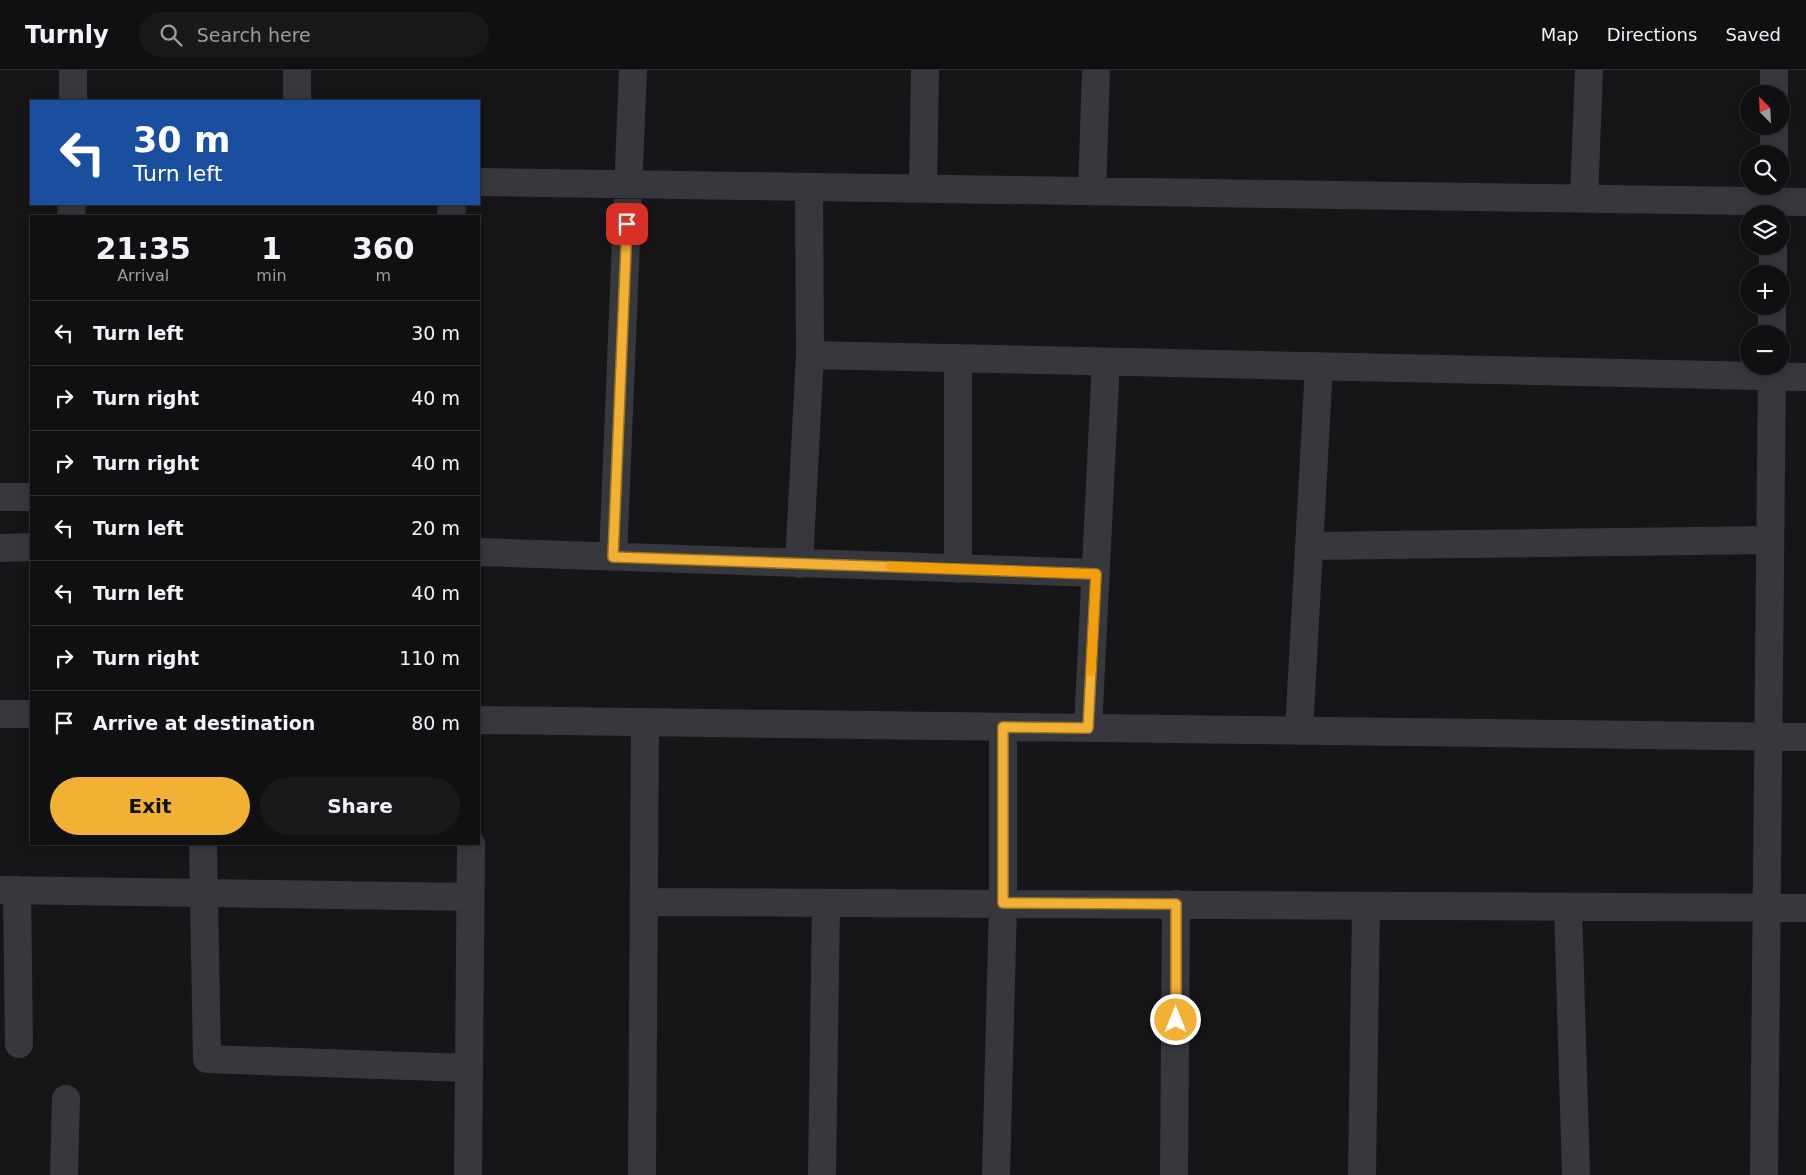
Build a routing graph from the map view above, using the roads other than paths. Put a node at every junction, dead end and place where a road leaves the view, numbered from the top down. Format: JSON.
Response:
{"nodes":[{"id":1,"x":73,"y":70,"type":"edge"},
{"id":2,"x":297,"y":70,"type":"edge"},
{"id":3,"x":633,"y":70,"type":"edge"},
{"id":4,"x":925,"y":70,"type":"edge"},
{"id":5,"x":1096,"y":70,"type":"edge"},
{"id":6,"x":1589,"y":70,"type":"edge"},
{"id":7,"x":1774,"y":70,"type":"edge"},
{"id":8,"x":1774,"y":85,"type":"edge"},
{"id":9,"x":73,"y":100,"type":"edge"},
{"id":10,"x":297,"y":100,"type":"edge"},
{"id":11,"x":480,"y":182,"type":"edge"},
{"id":12,"x":628,"y":184,"type":"junction"},
{"id":13,"x":809,"y":187,"type":"junction"},
{"id":14,"x":923,"y":188,"type":"junction"},
{"id":15,"x":1092,"y":191,"type":"junction"},
{"id":16,"x":1584,"y":199,"type":"junction"},
{"id":17,"x":1773,"y":201,"type":"edge"},
{"id":18,"x":1806,"y":202,"type":"edge"},
{"id":19,"x":810,"y":355,"type":"junction"},
{"id":20,"x":958,"y":358,"type":"junction"},
{"id":21,"x":1106,"y":362,"type":"junction"},
{"id":22,"x":1318,"y":366,"type":"junction"},
{"id":23,"x":1740,"y":371,"type":"edge"},
{"id":24,"x":1790,"y":374,"type":"edge"},
{"id":25,"x":1771,"y":375,"type":"edge"},
{"id":26,"x":1806,"y":376,"type":"edge"},
{"id":27,"x":0,"y":497,"type":"edge"},
{"id":28,"x":30,"y":497,"type":"edge"},
{"id":29,"x":1770,"y":540,"type":"junction"},
{"id":30,"x":1309,"y":546,"type":"junction"},
{"id":31,"x":30,"y":547,"type":"edge"},
{"id":32,"x":0,"y":548,"type":"edge"},
{"id":33,"x":480,"y":552,"type":"edge"},
{"id":34,"x":613,"y":557,"type":"junction"},
{"id":35,"x":799,"y":564,"type":"junction"},
{"id":36,"x":958,"y":569,"type":"junction"},
{"id":37,"x":1096,"y":574,"type":"junction"},
{"id":38,"x":0,"y":714,"type":"edge"},
{"id":39,"x":30,"y":714,"type":"edge"},
{"id":40,"x":480,"y":720,"type":"edge"},
{"id":41,"x":645,"y":722,"type":"junction"},
{"id":42,"x":1003,"y":727,"type":"junction"},
{"id":43,"x":1088,"y":728,"type":"junction"},
{"id":44,"x":1299,"y":731,"type":"junction"},
{"id":45,"x":1768,"y":737,"type":"junction"},
{"id":46,"x":1806,"y":737,"type":"edge"},
{"id":47,"x":203,"y":845,"type":"edge"},
{"id":48,"x":470,"y":845,"type":"edge"},
{"id":49,"x":9,"y":890,"type":"edge"},
{"id":50,"x":204,"y":892,"type":"junction"},
{"id":51,"x":470,"y":897,"type":"junction"},
{"id":52,"x":644,"y":902,"type":"junction"},
{"id":53,"x":826,"y":903,"type":"junction"},
{"id":54,"x":1003,"y":903,"type":"junction"},
{"id":55,"x":1176,"y":904,"type":"junction"},
{"id":56,"x":1366,"y":906,"type":"junction"},
{"id":57,"x":1568,"y":906,"type":"junction"},
{"id":58,"x":1767,"y":908,"type":"junction"},
{"id":59,"x":1806,"y":908,"type":"edge"},
{"id":60,"x":19,"y":1044,"type":"dead end"},
{"id":61,"x":468,"y":1068,"type":"junction"},
{"id":62,"x":66,"y":1099,"type":"dead end"},
{"id":63,"x":64,"y":1175,"type":"edge"},
{"id":64,"x":468,"y":1175,"type":"edge"},
{"id":65,"x":642,"y":1175,"type":"edge"},
{"id":66,"x":822,"y":1175,"type":"edge"},
{"id":67,"x":996,"y":1175,"type":"edge"},
{"id":68,"x":1174,"y":1175,"type":"edge"},
{"id":69,"x":1362,"y":1175,"type":"edge"},
{"id":70,"x":1576,"y":1175,"type":"edge"},
{"id":71,"x":1764,"y":1175,"type":"edge"}],
"edges":[{"from":1,"to":9,"type":"street"},
{"from":2,"to":10,"type":"street"},
{"from":3,"to":12,"type":"street"},
{"from":4,"to":14,"type":"street"},
{"from":5,"to":15,"type":"street"},
{"from":6,"to":16,"type":"street"},
{"from":7,"to":8,"type":"street"},
{"from":11,"to":12,"type":"street"},
{"from":12,"to":13,"type":"street"},
{"from":12,"to":34,"type":"street"},
{"from":13,"to":14,"type":"street"},
{"from":13,"to":19,"type":"street"},
{"from":14,"to":15,"type":"street"},
{"from":15,"to":16,"type":"street"},
{"from":16,"to":17,"type":"street"},
{"from":17,"to":18,"type":"street"},
{"from":19,"to":20,"type":"street"},
{"from":19,"to":35,"type":"street"},
{"from":20,"to":21,"type":"street"},
{"from":20,"to":36,"type":"street"},
{"from":21,"to":22,"type":"street"},
{"from":21,"to":37,"type":"street"},
{"from":22,"to":23,"type":"street"},
{"from":22,"to":30,"type":"street"},
{"from":24,"to":26,"type":"street"},
{"from":25,"to":29,"type":"street"},
{"from":27,"to":28,"type":"street"},
{"from":29,"to":30,"type":"street"},
{"from":29,"to":45,"type":"street"},
{"from":30,"to":44,"type":"street"},
{"from":31,"to":32,"type":"street"},
{"from":33,"to":34,"type":"street"},
{"from":34,"to":35,"type":"street"},
{"from":35,"to":36,"type":"street"},
{"from":36,"to":37,"type":"street"},
{"from":37,"to":43,"type":"street"},
{"from":38,"to":39,"type":"street"},
{"from":40,"to":41,"type":"street"},
{"from":41,"to":42,"type":"street"},
{"from":41,"to":52,"type":"street"},
{"from":42,"to":43,"type":"street"},
{"from":42,"to":54,"type":"street"},
{"from":43,"to":44,"type":"street"},
{"from":44,"to":45,"type":"street"},
{"from":45,"to":46,"type":"street"},
{"from":45,"to":58,"type":"street"},
{"from":47,"to":50,"type":"street"},
{"from":48,"to":51,"type":"street"},
{"from":49,"to":50,"type":"street"},
{"from":49,"to":60,"type":"street"},
{"from":50,"to":51,"type":"street"},
{"from":50,"to":61,"type":"street"},
{"from":51,"to":61,"type":"street"},
{"from":52,"to":53,"type":"street"},
{"from":52,"to":65,"type":"street"},
{"from":53,"to":54,"type":"street"},
{"from":53,"to":66,"type":"street"},
{"from":54,"to":55,"type":"street"},
{"from":54,"to":67,"type":"street"},
{"from":55,"to":56,"type":"street"},
{"from":55,"to":68,"type":"street"},
{"from":56,"to":57,"type":"street"},
{"from":56,"to":69,"type":"street"},
{"from":57,"to":58,"type":"street"},
{"from":57,"to":70,"type":"street"},
{"from":58,"to":59,"type":"street"},
{"from":58,"to":71,"type":"street"},
{"from":61,"to":64,"type":"street"},
{"from":62,"to":63,"type":"street"}]}
